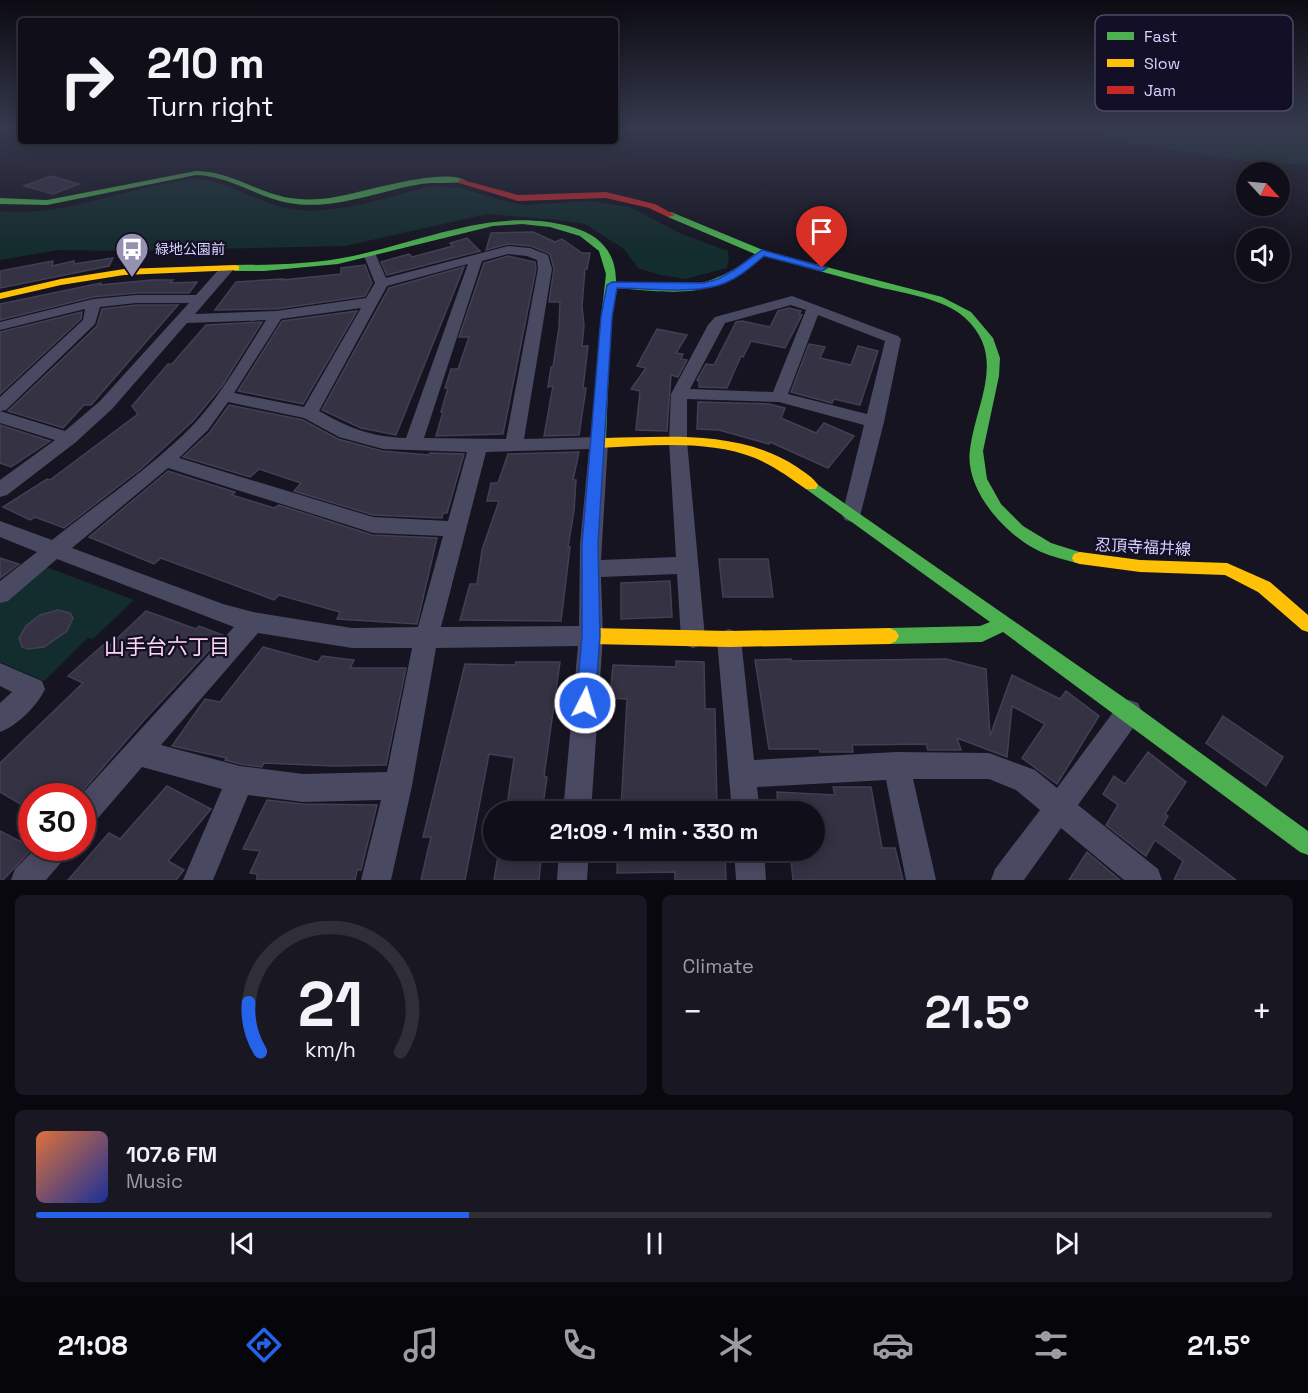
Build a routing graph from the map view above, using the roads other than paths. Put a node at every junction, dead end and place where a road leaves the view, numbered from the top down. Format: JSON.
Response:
{"nodes":[{"id":1,"x":0,"y":201,"type":"edge"},
{"id":2,"x":762,"y":253,"type":"junction"},
{"id":3,"x":370,"y":256,"type":"junction"},
{"id":4,"x":477,"y":257,"type":"junction"},
{"id":5,"x":226,"y":270,"type":"junction"},
{"id":6,"x":382,"y":283,"type":"junction"},
{"id":7,"x":612,"y":285,"type":"junction"},
{"id":8,"x":0,"y":296,"type":"edge"},
{"id":9,"x":199,"y":299,"type":"junction"},
{"id":10,"x":371,"y":302,"type":"junction"},
{"id":11,"x":93,"y":303,"type":"junction"},
{"id":12,"x":814,"y":308,"type":"junction"},
{"id":13,"x":276,"y":315,"type":"junction"},
{"id":14,"x":183,"y":319,"type":"junction"},
{"id":15,"x":0,"y":326,"type":"edge"},
{"id":16,"x":679,"y":394,"type":"junction"},
{"id":17,"x":224,"y":396,"type":"junction"},
{"id":18,"x":778,"y":397,"type":"junction"},
{"id":19,"x":0,"y":406,"type":"edge"},
{"id":20,"x":309,"y":413,"type":"junction"},
{"id":21,"x":0,"y":417,"type":"edge"},
{"id":22,"x":875,"y":422,"type":"junction"},
{"id":23,"x":70,"y":438,"type":"junction"},
{"id":24,"x":678,"y":441,"type":"junction"},
{"id":25,"x":599,"y":443,"type":"junction"},
{"id":26,"x":413,"y":444,"type":"junction"},
{"id":27,"x":514,"y":444,"type":"junction"},
{"id":28,"x":478,"y":446,"type":"junction"},
{"id":29,"x":165,"y":460,"type":"junction"},
{"id":30,"x":0,"y":489,"type":"edge"},
{"id":31,"x":852,"y":515,"type":"junction"},
{"id":32,"x":0,"y":529,"type":"edge"},
{"id":33,"x":456,"y":529,"type":"junction"},
{"id":34,"x":54,"y":550,"type":"junction"},
{"id":35,"x":688,"y":565,"type":"junction"},
{"id":36,"x":591,"y":569,"type":"junction"},
{"id":37,"x":0,"y":594,"type":"edge"},
{"id":38,"x":253,"y":622,"type":"junction"},
{"id":39,"x":1003,"y":624,"type":"junction"},
{"id":40,"x":1308,"y":625,"type":"edge"},
{"id":41,"x":591,"y":636,"type":"junction"},
{"id":42,"x":693,"y":638,"type":"junction"},
{"id":43,"x":426,"y":639,"type":"junction"},
{"id":44,"x":729,"y":639,"type":"junction"},
{"id":45,"x":0,"y":674,"type":"edge"},
{"id":46,"x":1129,"y":712,"type":"junction"},
{"id":47,"x":0,"y":720,"type":"edge"},
{"id":48,"x":137,"y":752,"type":"junction"},
{"id":49,"x":896,"y":765,"type":"junction"},
{"id":50,"x":743,"y":774,"type":"junction"},
{"id":51,"x":240,"y":780,"type":"junction"},
{"id":52,"x":398,"y":786,"type":"junction"},
{"id":53,"x":96,"y":799,"type":"edge"},
{"id":54,"x":578,"y":801,"type":"edge"},
{"id":55,"x":745,"y":801,"type":"edge"},
{"id":56,"x":1059,"y":807,"type":"junction"},
{"id":57,"x":1308,"y":844,"type":"edge"},
{"id":58,"x":43,"y":861,"type":"edge"},
{"id":59,"x":573,"y":861,"type":"edge"},
{"id":60,"x":750,"y":861,"type":"edge"},
{"id":61,"x":26,"y":880,"type":"edge"},
{"id":62,"x":198,"y":880,"type":"edge"},
{"id":63,"x":376,"y":880,"type":"edge"},
{"id":64,"x":572,"y":880,"type":"edge"},
{"id":65,"x":751,"y":880,"type":"edge"},
{"id":66,"x":921,"y":880,"type":"edge"},
{"id":67,"x":1006,"y":880,"type":"edge"},
{"id":68,"x":1147,"y":880,"type":"edge"}],
"edges":[{"from":1,"to":2,"type":"street","name":"忍頂寺福井線"},
{"from":2,"to":7,"type":"street"},
{"from":2,"to":40,"type":"street","name":"忍頂寺福井線"},
{"from":3,"to":5,"type":"street"},
{"from":3,"to":6,"type":"street"},
{"from":3,"to":7,"type":"street"},
{"from":4,"to":6,"type":"street"},
{"from":4,"to":26,"type":"street"},
{"from":4,"to":27,"type":"street"},
{"from":5,"to":8,"type":"street"},
{"from":5,"to":9,"type":"street"},
{"from":6,"to":10,"type":"street"},
{"from":7,"to":25,"type":"street"},
{"from":9,"to":11,"type":"street"},
{"from":9,"to":14,"type":"street"},
{"from":10,"to":13,"type":"street"},
{"from":10,"to":20,"type":"street"},
{"from":11,"to":15,"type":"street"},
{"from":11,"to":19,"type":"street"},
{"from":12,"to":16,"type":"street"},
{"from":12,"to":18,"type":"street"},
{"from":12,"to":22,"type":"street"},
{"from":13,"to":14,"type":"street"},
{"from":13,"to":17,"type":"street"},
{"from":14,"to":23,"type":"street"},
{"from":16,"to":18,"type":"street"},
{"from":16,"to":24,"type":"street"},
{"from":17,"to":20,"type":"street"},
{"from":17,"to":29,"type":"street"},
{"from":18,"to":22,"type":"street"},
{"from":20,"to":26,"type":"street"},
{"from":21,"to":23,"type":"street"},
{"from":22,"to":31,"type":"street"},
{"from":23,"to":30,"type":"street"},
{"from":24,"to":25,"type":"street"},
{"from":24,"to":31,"type":"street"},
{"from":24,"to":35,"type":"street"},
{"from":25,"to":27,"type":"street"},
{"from":25,"to":36,"type":"street"},
{"from":26,"to":28,"type":"street"},
{"from":27,"to":28,"type":"street"},
{"from":28,"to":33,"type":"street"},
{"from":29,"to":33,"type":"street"},
{"from":29,"to":34,"type":"street"},
{"from":31,"to":39,"type":"street"},
{"from":32,"to":34,"type":"street"},
{"from":33,"to":43,"type":"street"},
{"from":34,"to":37,"type":"street"},
{"from":34,"to":38,"type":"street"},
{"from":35,"to":36,"type":"street"},
{"from":35,"to":42,"type":"street"},
{"from":36,"to":41,"type":"street"},
{"from":38,"to":43,"type":"street"},
{"from":38,"to":48,"type":"street"},
{"from":39,"to":44,"type":"street"},
{"from":39,"to":46,"type":"street"},
{"from":41,"to":42,"type":"street"},
{"from":41,"to":43,"type":"street"},
{"from":41,"to":54,"type":"street"},
{"from":42,"to":44,"type":"street"},
{"from":43,"to":52,"type":"street"},
{"from":44,"to":50,"type":"street"},
{"from":45,"to":47,"type":"street"},
{"from":46,"to":56,"type":"street"},
{"from":46,"to":57,"type":"street"},
{"from":48,"to":51,"type":"street"},
{"from":48,"to":53,"type":"street"},
{"from":49,"to":50,"type":"street"},
{"from":49,"to":56,"type":"street"},
{"from":49,"to":66,"type":"street"},
{"from":50,"to":55,"type":"street"},
{"from":51,"to":52,"type":"street"},
{"from":51,"to":62,"type":"street"},
{"from":52,"to":63,"type":"street"},
{"from":56,"to":67,"type":"street"},
{"from":56,"to":68,"type":"street"},
{"from":58,"to":61,"type":"street"},
{"from":59,"to":64,"type":"street"},
{"from":60,"to":65,"type":"street"}]}
